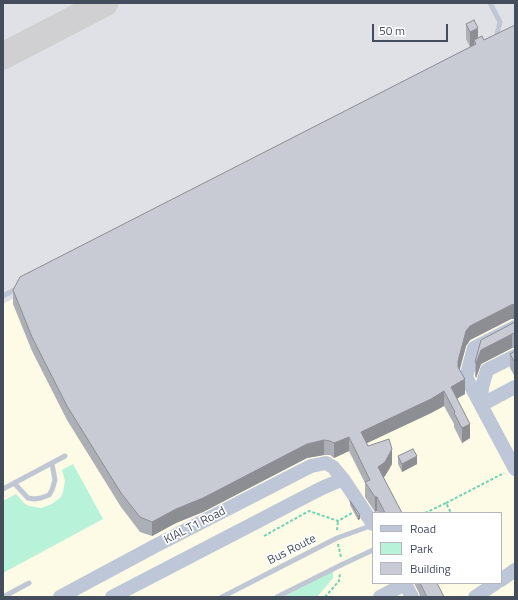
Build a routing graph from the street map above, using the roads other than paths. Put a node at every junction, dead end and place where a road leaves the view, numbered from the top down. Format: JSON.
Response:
{"nodes":[{"id":1,"x":490,"y":3,"type":"edge"},
{"id":2,"x":502,"y":35,"type":"edge"},
{"id":3,"x":496,"y":38,"type":"junction"},
{"id":4,"x":489,"y":42,"type":"edge"},
{"id":5,"x":24,"y":285,"type":"edge"},
{"id":6,"x":3,"y":296,"type":"edge"},
{"id":7,"x":515,"y":327,"type":"edge"},
{"id":8,"x":515,"y":356,"type":"edge"},
{"id":9,"x":515,"y":387,"type":"edge"},
{"id":10,"x":481,"y":405,"type":"junction"},
{"id":11,"x":65,"y":456,"type":"dead end"},
{"id":12,"x":52,"y":464,"type":"junction"},
{"id":13,"x":515,"y":468,"type":"edge"},
{"id":14,"x":343,"y":479,"type":"junction"},
{"id":15,"x":14,"y":483,"type":"junction"},
{"id":16,"x":3,"y":489,"type":"edge"},
{"id":17,"x":372,"y":524,"type":"edge"},
{"id":18,"x":372,"y":525,"type":"edge"},
{"id":19,"x":372,"y":550,"type":"edge"},
{"id":20,"x":29,"y":583,"type":"dead end"},
{"id":21,"x":405,"y":584,"type":"edge"},
{"id":22,"x":494,"y":584,"type":"edge"},
{"id":23,"x":3,"y":597,"type":"edge"},
{"id":24,"x":60,"y":597,"type":"edge"},
{"id":25,"x":112,"y":597,"type":"edge"},
{"id":26,"x":222,"y":597,"type":"edge"},
{"id":27,"x":277,"y":597,"type":"edge"},
{"id":28,"x":380,"y":597,"type":"edge"},
{"id":29,"x":412,"y":597,"type":"edge"},
{"id":30,"x":475,"y":597,"type":"edge"}],
"edges":[{"from":1,"to":3,"type":"lane"},
{"from":2,"to":3,"type":"lane"},
{"from":3,"to":4,"type":"lane"},
{"from":5,"to":6,"type":"lane"},
{"from":7,"to":10,"type":"main road"},
{"from":8,"to":10,"type":"main road"},
{"from":9,"to":10,"type":"main road"},
{"from":10,"to":13,"type":"main road"},
{"from":11,"to":12,"type":"lane"},
{"from":12,"to":15,"type":"lane"},
{"from":12,"to":15,"type":"lane"},
{"from":14,"to":17,"type":"main road"},
{"from":14,"to":24,"type":"main road","name":"KIAL T1 Road"},
{"from":14,"to":25,"type":"main road","name":"KIAL T1 Road"},
{"from":15,"to":16,"type":"lane"},
{"from":18,"to":26,"type":"lane","name":"Bus Route"},
{"from":19,"to":27,"type":"lane"},
{"from":20,"to":23,"type":"lane"},
{"from":21,"to":28,"type":"main road"},
{"from":21,"to":29,"type":"main road"},
{"from":22,"to":30,"type":"main road"}]}
